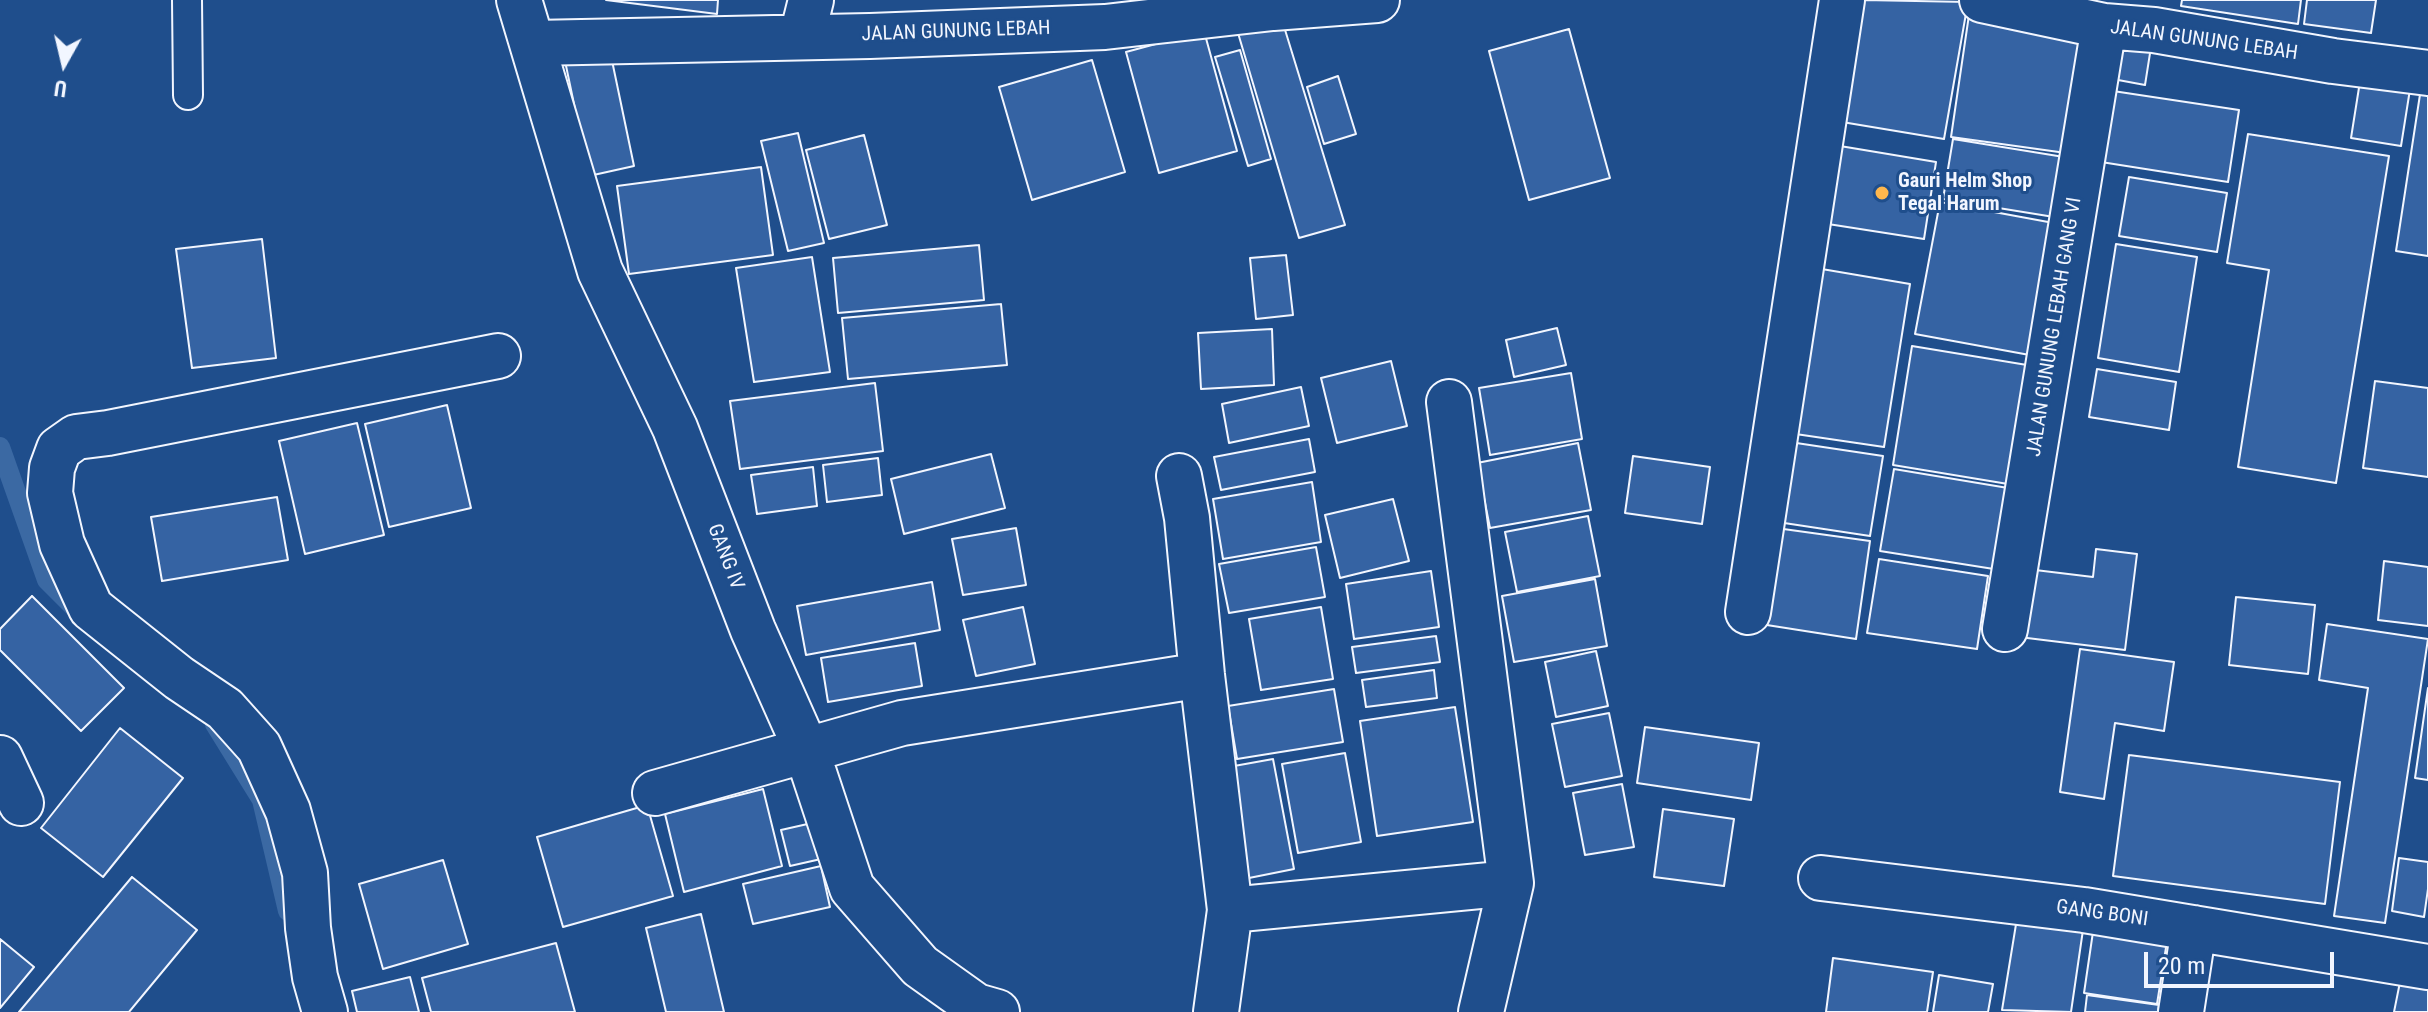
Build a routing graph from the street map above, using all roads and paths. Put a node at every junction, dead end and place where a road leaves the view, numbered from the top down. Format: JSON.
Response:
{"nodes":[{"id":1,"x":187,"y":0,"type":"edge"},
{"id":2,"x":519,"y":0,"type":"edge"},
{"id":3,"x":1377,"y":0,"type":"edge"},
{"id":4,"x":1842,"y":0,"type":"edge"},
{"id":5,"x":1982,"y":0,"type":"edge"},
{"id":6,"x":2156,"y":15,"type":"edge"},
{"id":7,"x":807,"y":18,"type":"edge"},
{"id":8,"x":2104,"y":26,"type":"junction"},
{"id":9,"x":534,"y":43,"type":"junction"},
{"id":10,"x":2428,"y":73,"type":"edge"},
{"id":11,"x":188,"y":95,"type":"dead end"},
{"id":12,"x":498,"y":356,"type":"dead end"},
{"id":13,"x":1449,"y":402,"type":"dead end"},
{"id":14,"x":1179,"y":476,"type":"dead end"},
{"id":15,"x":1748,"y":612,"type":"dead end"},
{"id":16,"x":2005,"y":629,"type":"dead end"},
{"id":17,"x":1202,"y":675,"type":"junction"},
{"id":18,"x":806,"y":749,"type":"junction"},
{"id":19,"x":0,"y":758,"type":"edge"},
{"id":20,"x":655,"y":793,"type":"dead end"},
{"id":21,"x":21,"y":803,"type":"dead end"},
{"id":22,"x":1821,"y":878,"type":"dead end"},
{"id":23,"x":1511,"y":883,"type":"junction"},
{"id":24,"x":1230,"y":910,"type":"junction"},
{"id":25,"x":2194,"y":928,"type":"junction"},
{"id":26,"x":2428,"y":967,"type":"edge"},
{"id":27,"x":325,"y":1012,"type":"edge"},
{"id":28,"x":997,"y":1012,"type":"edge"},
{"id":29,"x":1216,"y":1012,"type":"edge"},
{"id":30,"x":1481,"y":1012,"type":"edge"},
{"id":31,"x":2181,"y":1012,"type":"edge"}],
"edges":[{"from":1,"to":11,"type":"lane"},
{"from":2,"to":9,"type":"street","name":"GANG IV"},
{"from":3,"to":7,"type":"street","name":"JALAN GUNUNG LEBAH"},
{"from":4,"to":15,"type":"street"},
{"from":5,"to":8,"type":"street","name":"JALAN GUNUNG LEBAH"},
{"from":6,"to":8,"type":"street","name":"JALAN GUNUNG LEBAH"},
{"from":6,"to":10,"type":"street","name":"JALAN GUNUNG LEBAH"},
{"from":7,"to":9,"type":"street","name":"JALAN GUNUNG LEBAH"},
{"from":8,"to":16,"type":"street","name":"JALAN GUNUNG LEBAH GANG VI"},
{"from":9,"to":18,"type":"street","name":"GANG IV"},
{"from":12,"to":27,"type":"street"},
{"from":13,"to":23,"type":"street"},
{"from":14,"to":17,"type":"street"},
{"from":17,"to":18,"type":"street"},
{"from":17,"to":24,"type":"street"},
{"from":18,"to":20,"type":"street"},
{"from":18,"to":28,"type":"street","name":"GANG IV"},
{"from":19,"to":21,"type":"street"},
{"from":22,"to":25,"type":"street","name":"GANG BONI"},
{"from":23,"to":24,"type":"street"},
{"from":23,"to":30,"type":"street"},
{"from":24,"to":29,"type":"street"},
{"from":25,"to":26,"type":"street","name":"GANG BONI"},
{"from":25,"to":31,"type":"street"}]}
